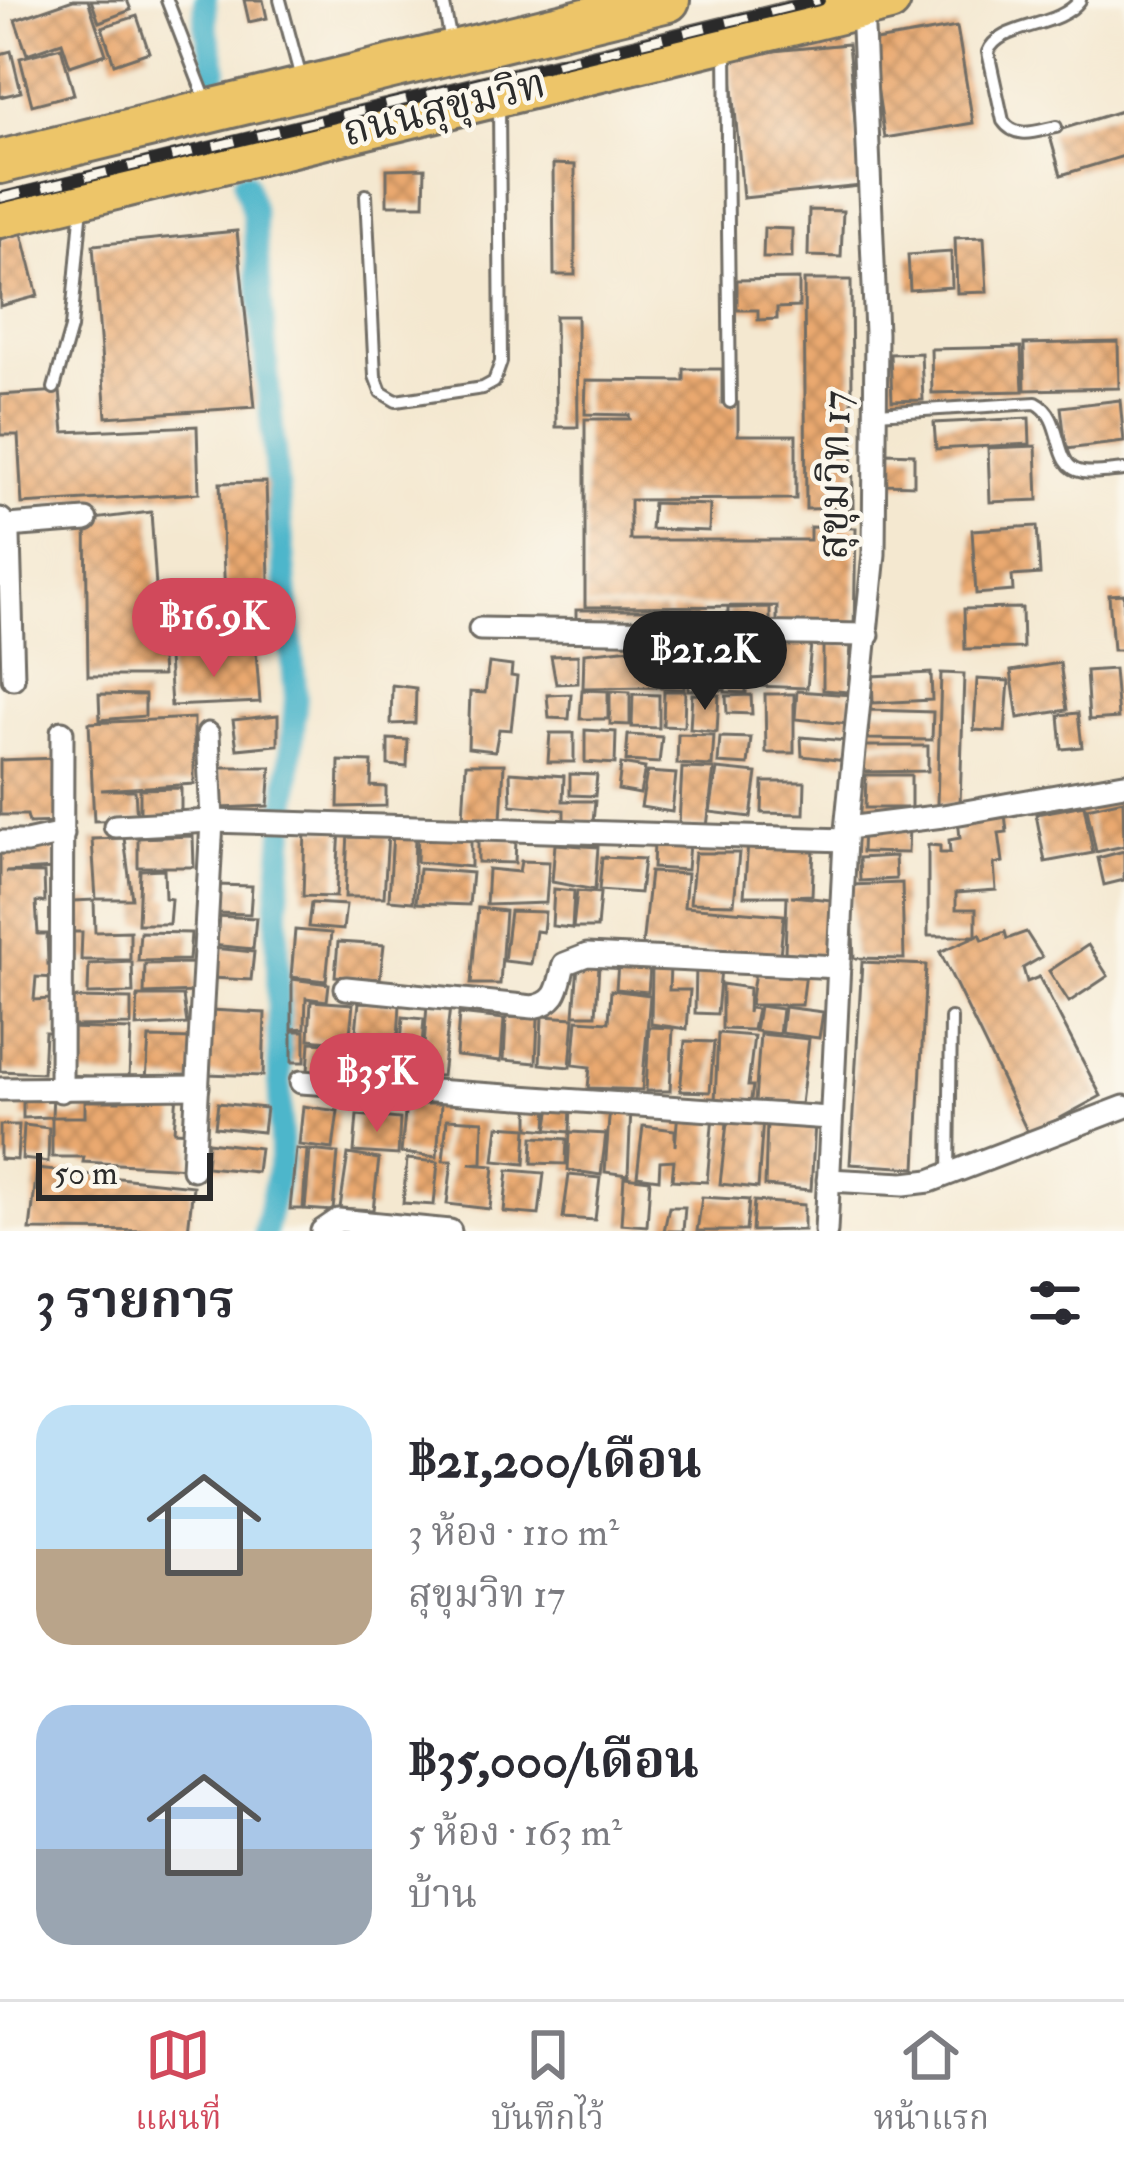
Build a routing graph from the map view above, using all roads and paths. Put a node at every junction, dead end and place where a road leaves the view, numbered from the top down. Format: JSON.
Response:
{"nodes":[{"id":1,"x":167,"y":0,"type":"edge"},
{"id":2,"x":280,"y":0,"type":"edge"},
{"id":3,"x":443,"y":0,"type":"edge"},
{"id":4,"x":668,"y":0,"type":"edge"},
{"id":5,"x":1080,"y":0,"type":"edge"},
{"id":6,"x":876,"y":3,"type":"edge"},
{"id":7,"x":726,"y":39,"type":"junction"},
{"id":8,"x":452,"y":52,"type":"junction"},
{"id":9,"x":304,"y":87,"type":"junction"},
{"id":10,"x":499,"y":95,"type":"junction"},
{"id":11,"x":209,"y":110,"type":"junction"},
{"id":12,"x":1056,"y":127,"type":"dead end"},
{"id":13,"x":0,"y":162,"type":"edge"},
{"id":14,"x":83,"y":195,"type":"junction"},
{"id":15,"x":366,"y":195,"type":"dead end"},
{"id":16,"x":0,"y":216,"type":"edge"},
{"id":17,"x":54,"y":388,"type":"dead end"},
{"id":18,"x":730,"y":401,"type":"dead end"},
{"id":19,"x":877,"y":413,"type":"junction"},
{"id":20,"x":1124,"y":470,"type":"edge"},
{"id":21,"x":86,"y":520,"type":"dead end"},
{"id":22,"x":4,"y":522,"type":"edge"},
{"id":23,"x":479,"y":629,"type":"dead end"},
{"id":24,"x":868,"y":635,"type":"junction"},
{"id":25,"x":14,"y":678,"type":"dead end"},
{"id":26,"x":62,"y":732,"type":"dead end"},
{"id":27,"x":208,"y":734,"type":"dead end"},
{"id":28,"x":1124,"y":784,"type":"edge"},
{"id":29,"x":212,"y":821,"type":"junction"},
{"id":30,"x":115,"y":826,"type":"dead end"},
{"id":31,"x":63,"y":834,"type":"junction"},
{"id":32,"x":846,"y":834,"type":"junction"},
{"id":33,"x":0,"y":842,"type":"edge"},
{"id":34,"x":839,"y":968,"type":"junction"},
{"id":35,"x":346,"y":988,"type":"dead end"},
{"id":36,"x":951,"y":1018,"type":"dead end"},
{"id":37,"x":301,"y":1082,"type":"dead end"},
{"id":38,"x":198,"y":1087,"type":"junction"},
{"id":39,"x":0,"y":1089,"type":"edge"},
{"id":40,"x":61,"y":1091,"type":"junction"},
{"id":41,"x":1124,"y":1106,"type":"edge"},
{"id":42,"x":829,"y":1118,"type":"junction"},
{"id":43,"x":193,"y":1169,"type":"dead end"},
{"id":44,"x":949,"y":1174,"type":"junction"},
{"id":45,"x":828,"y":1180,"type":"junction"},
{"id":46,"x":322,"y":1231,"type":"edge"},
{"id":47,"x":450,"y":1231,"type":"edge"},
{"id":48,"x":826,"y":1231,"type":"edge"}],
"edges":[{"from":1,"to":11,"type":"lane"},
{"from":2,"to":9,"type":"lane"},
{"from":3,"to":8,"type":"lane"},
{"from":4,"to":8,"type":"highway","name":"ถนนสุขุมวิท"},
{"from":5,"to":12,"type":"lane"},
{"from":6,"to":7,"type":"highway","name":"ถนนสุขุมวิท"},
{"from":6,"to":19,"type":"street","name":"สุขุมวิท 17"},
{"from":7,"to":10,"type":"highway","name":"ถนนสุขุมวิท"},
{"from":7,"to":18,"type":"lane"},
{"from":8,"to":9,"type":"highway","name":"ถนนสุขุมวิท"},
{"from":9,"to":11,"type":"highway","name":"ถนนสุขุมวิท"},
{"from":10,"to":14,"type":"highway","name":"ถนนสุขุมวิท"},
{"from":10,"to":15,"type":"lane"},
{"from":11,"to":13,"type":"highway","name":"ถนนสุขุมวิท"},
{"from":14,"to":16,"type":"highway","name":"ถนนสุขุมวิท"},
{"from":14,"to":17,"type":"lane"},
{"from":19,"to":20,"type":"lane"},
{"from":19,"to":24,"type":"street","name":"สุขุมวิท 17"},
{"from":21,"to":22,"type":"street"},
{"from":22,"to":25,"type":"street"},
{"from":23,"to":24,"type":"street"},
{"from":24,"to":32,"type":"street","name":"สุขุมวิท 17"},
{"from":26,"to":31,"type":"street"},
{"from":27,"to":29,"type":"street"},
{"from":28,"to":32,"type":"street"},
{"from":29,"to":30,"type":"street"},
{"from":29,"to":32,"type":"street"},
{"from":29,"to":38,"type":"street"},
{"from":31,"to":33,"type":"street"},
{"from":31,"to":40,"type":"street"},
{"from":32,"to":34,"type":"street","name":"สุขุมวิท 17"},
{"from":34,"to":35,"type":"street"},
{"from":34,"to":42,"type":"street","name":"สุขุมวิท 17"},
{"from":36,"to":44,"type":"lane"},
{"from":37,"to":42,"type":"street"},
{"from":38,"to":40,"type":"street"},
{"from":38,"to":43,"type":"street"},
{"from":39,"to":40,"type":"street"},
{"from":41,"to":44,"type":"street"},
{"from":42,"to":45,"type":"street","name":"สุขุมวิท 17"},
{"from":44,"to":45,"type":"street"},
{"from":45,"to":48,"type":"street","name":"สุขุมวิท 17"},
{"from":46,"to":47,"type":"street"}]}
